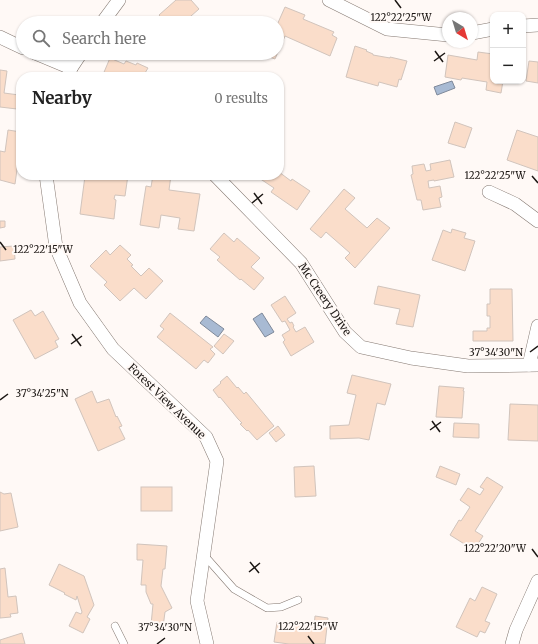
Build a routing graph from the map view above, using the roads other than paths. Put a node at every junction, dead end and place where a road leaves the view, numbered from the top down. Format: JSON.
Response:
{"nodes":[{"id":1,"x":119,"y":0,"type":"edge"},
{"id":2,"x":329,"y":0,"type":"edge"},
{"id":3,"x":107,"y":16,"type":"edge"},
{"id":4,"x":538,"y":25,"type":"edge"},
{"id":5,"x":526,"y":26,"type":"edge"},
{"id":6,"x":490,"y":30,"type":"edge"},
{"id":7,"x":478,"y":32,"type":"edge"},
{"id":8,"x":442,"y":35,"type":"edge"},
{"id":9,"x":0,"y":37,"type":"edge"},
{"id":10,"x":16,"y":45,"type":"edge"},
{"id":11,"x":48,"y":60,"type":"edge"},
{"id":12,"x":77,"y":60,"type":"edge"},
{"id":13,"x":68,"y":72,"type":"edge"},
{"id":14,"x":71,"y":72,"type":"edge"},
{"id":15,"x":47,"y":180,"type":"edge"},
{"id":16,"x":220,"y":180,"type":"edge"},
{"id":17,"x":489,"y":192,"type":"dead end"},
{"id":18,"x":538,"y":221,"type":"edge"},
{"id":19,"x":538,"y":326,"type":"edge"},
{"id":20,"x":534,"y":365,"type":"edge"},
{"id":21,"x":204,"y":555,"type":"junction"},
{"id":22,"x":538,"y":581,"type":"edge"},
{"id":23,"x":298,"y":600,"type":"dead end"},
{"id":24,"x":115,"y":626,"type":"dead end"},
{"id":25,"x":124,"y":644,"type":"edge"},
{"id":26,"x":207,"y":644,"type":"edge"},
{"id":27,"x":512,"y":644,"type":"edge"}],
"edges":[{"from":1,"to":3,"type":"street"},
{"from":2,"to":8,"type":"street"},
{"from":4,"to":5,"type":"street"},
{"from":6,"to":7,"type":"street"},
{"from":9,"to":10,"type":"street"},
{"from":11,"to":13,"type":"street"},
{"from":12,"to":14,"type":"street"},
{"from":15,"to":21,"type":"street","name":"Forest View Avenue"},
{"from":16,"to":20,"type":"street","name":"Mc Creery Drive"},
{"from":17,"to":18,"type":"street"},
{"from":19,"to":20,"type":"street"},
{"from":21,"to":23,"type":"lane"},
{"from":21,"to":26,"type":"street","name":"Forest View Avenue"},
{"from":22,"to":27,"type":"street"},
{"from":24,"to":25,"type":"lane"}]}
